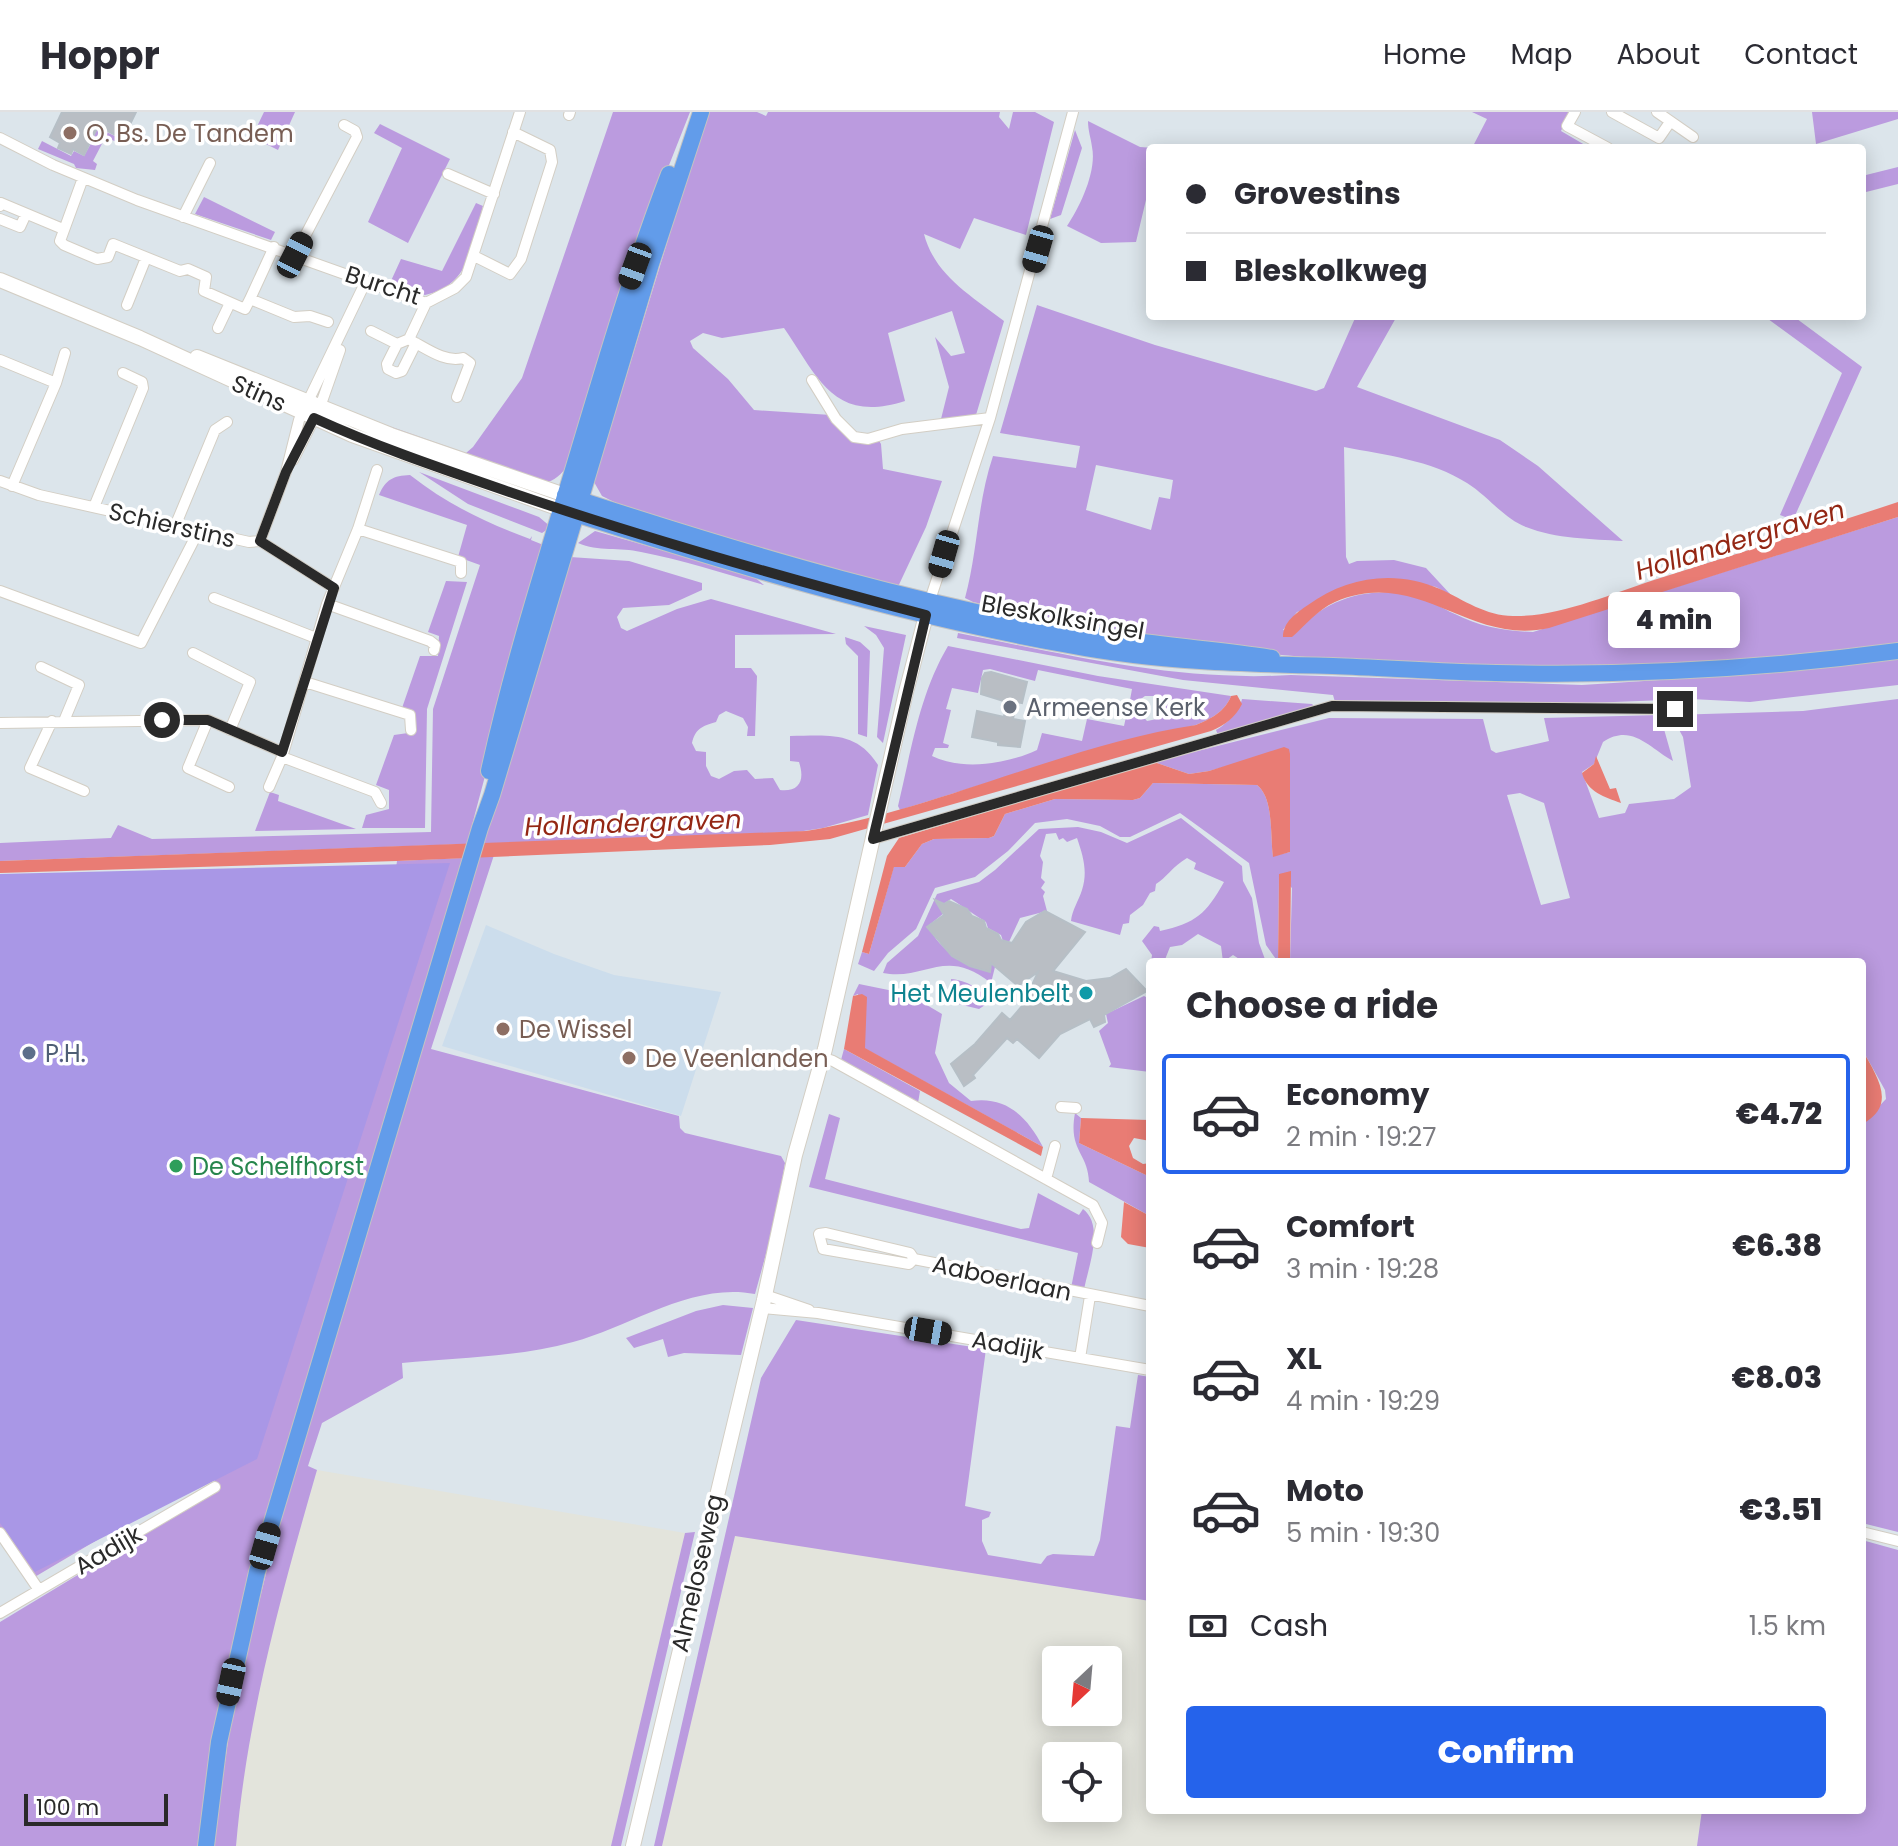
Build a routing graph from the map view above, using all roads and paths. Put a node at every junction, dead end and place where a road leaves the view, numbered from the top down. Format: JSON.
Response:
{"nodes":[{"id":1,"x":520,"y":112,"type":"edge"},
{"id":2,"x":693,"y":112,"type":"edge"},
{"id":3,"x":701,"y":112,"type":"edge"},
{"id":4,"x":1073,"y":112,"type":"edge"},
{"id":5,"x":1575,"y":112,"type":"edge"},
{"id":6,"x":1612,"y":112,"type":"edge"},
{"id":7,"x":1657,"y":112,"type":"edge"},
{"id":8,"x":1670,"y":122,"type":"junction"},
{"id":9,"x":344,"y":125,"type":"dead end"},
{"id":10,"x":513,"y":132,"type":"junction"},
{"id":11,"x":1693,"y":137,"type":"dead end"},
{"id":12,"x":0,"y":138,"type":"edge"},
{"id":13,"x":1659,"y":138,"type":"junction"},
{"id":14,"x":1601,"y":144,"type":"edge"},
{"id":15,"x":1654,"y":144,"type":"edge"},
{"id":16,"x":210,"y":163,"type":"dead end"},
{"id":17,"x":448,"y":174,"type":"dead end"},
{"id":18,"x":83,"y":178,"type":"junction"},
{"id":19,"x":494,"y":194,"type":"junction"},
{"id":20,"x":0,"y":206,"type":"edge"},
{"id":21,"x":26,"y":214,"type":"junction"},
{"id":22,"x":183,"y":217,"type":"junction"},
{"id":23,"x":0,"y":219,"type":"edge"},
{"id":24,"x":63,"y":229,"type":"junction"},
{"id":25,"x":274,"y":247,"type":"junction"},
{"id":26,"x":295,"y":255,"type":"junction"},
{"id":27,"x":474,"y":256,"type":"junction"},
{"id":28,"x":146,"y":258,"type":"junction"},
{"id":29,"x":0,"y":280,"type":"edge"},
{"id":30,"x":366,"y":281,"type":"junction"},
{"id":31,"x":250,"y":299,"type":"junction"},
{"id":32,"x":230,"y":303,"type":"junction"},
{"id":33,"x":426,"y":303,"type":"junction"},
{"id":34,"x":127,"y":305,"type":"dead end"},
{"id":35,"x":328,"y":322,"type":"dead end"},
{"id":36,"x":218,"y":328,"type":"dead end"},
{"id":37,"x":371,"y":331,"type":"dead end"},
{"id":38,"x":412,"y":341,"type":"junction"},
{"id":39,"x":397,"y":344,"type":"junction"},
{"id":40,"x":65,"y":353,"type":"dead end"},
{"id":41,"x":0,"y":360,"type":"edge"},
{"id":42,"x":123,"y":373,"type":"dead end"},
{"id":43,"x":812,"y":380,"type":"dead end"},
{"id":44,"x":56,"y":383,"type":"junction"},
{"id":45,"x":457,"y":397,"type":"dead end"},
{"id":46,"x":311,"y":410,"type":"junction"},
{"id":47,"x":990,"y":418,"type":"junction"},
{"id":48,"x":227,"y":422,"type":"dead end"},
{"id":49,"x":377,"y":470,"type":"dead end"},
{"id":50,"x":0,"y":481,"type":"edge"},
{"id":51,"x":12,"y":486,"type":"junction"},
{"id":52,"x":570,"y":505,"type":"junction"},
{"id":53,"x":94,"y":507,"type":"junction"},
{"id":54,"x":176,"y":524,"type":"junction"},
{"id":55,"x":358,"y":529,"type":"junction"},
{"id":56,"x":199,"y":530,"type":"junction"},
{"id":57,"x":260,"y":541,"type":"junction"},
{"id":58,"x":461,"y":573,"type":"dead end"},
{"id":59,"x":334,"y":588,"type":"junction"},
{"id":60,"x":0,"y":591,"type":"edge"},
{"id":61,"x":214,"y":598,"type":"dead end"},
{"id":62,"x":327,"y":604,"type":"junction"},
{"id":63,"x":928,"y":607,"type":"junction"},
{"id":64,"x":316,"y":638,"type":"junction"},
{"id":65,"x":434,"y":650,"type":"dead end"},
{"id":66,"x":1898,"y":651,"type":"edge"},
{"id":67,"x":193,"y":653,"type":"dead end"},
{"id":68,"x":41,"y":667,"type":"dead end"},
{"id":69,"x":305,"y":682,"type":"junction"},
{"id":70,"x":1675,"y":709,"type":"dead end"},
{"id":71,"x":208,"y":720,"type":"junction"},
{"id":72,"x":52,"y":721,"type":"junction"},
{"id":73,"x":64,"y":721,"type":"junction"},
{"id":74,"x":0,"y":723,"type":"edge"},
{"id":75,"x":230,"y":730,"type":"junction"},
{"id":76,"x":411,"y":730,"type":"dead end"},
{"id":77,"x":282,"y":754,"type":"junction"},
{"id":78,"x":229,"y":787,"type":"dead end"},
{"id":79,"x":269,"y":787,"type":"dead end"},
{"id":80,"x":84,"y":791,"type":"dead end"},
{"id":81,"x":381,"y":803,"type":"dead end"},
{"id":82,"x":874,"y":834,"type":"junction"},
{"id":83,"x":821,"y":1057,"type":"junction"},
{"id":84,"x":1061,"y":1107,"type":"dead end"},
{"id":85,"x":1076,"y":1108,"type":"dead end"},
{"id":86,"x":1055,"y":1146,"type":"dead end"},
{"id":87,"x":1046,"y":1179,"type":"junction"},
{"id":88,"x":1097,"y":1243,"type":"dead end"},
{"id":89,"x":914,"y":1259,"type":"junction"},
{"id":90,"x":1090,"y":1296,"type":"junction"},
{"id":91,"x":763,"y":1301,"type":"junction"},
{"id":92,"x":1146,"y":1305,"type":"edge"},
{"id":93,"x":1080,"y":1358,"type":"junction"},
{"id":94,"x":1146,"y":1369,"type":"edge"},
{"id":95,"x":215,"y":1487,"type":"dead end"},
{"id":96,"x":0,"y":1533,"type":"edge"},
{"id":97,"x":1866,"y":1533,"type":"edge"},
{"id":98,"x":1898,"y":1541,"type":"edge"},
{"id":99,"x":39,"y":1590,"type":"junction"},
{"id":100,"x":0,"y":1613,"type":"edge"},
{"id":101,"x":206,"y":1846,"type":"edge"},
{"id":102,"x":633,"y":1846,"type":"edge"}],
"edges":[{"from":1,"to":10,"type":"street","name":"Burcht"},
{"from":2,"to":52,"type":"main road"},
{"from":3,"to":52,"type":"main road"},
{"from":4,"to":47,"type":"street"},
{"from":5,"to":14,"type":"street"},
{"from":6,"to":13,"type":"street"},
{"from":7,"to":8,"type":"street"},
{"from":8,"to":11,"type":"street"},
{"from":8,"to":13,"type":"street"},
{"from":9,"to":26,"type":"street"},
{"from":10,"to":19,"type":"street","name":"Burcht"},
{"from":10,"to":27,"type":"street"},
{"from":12,"to":18,"type":"street","name":"Burcht"},
{"from":13,"to":15,"type":"street"},
{"from":16,"to":22,"type":"street"},
{"from":17,"to":19,"type":"street"},
{"from":18,"to":22,"type":"street","name":"Burcht"},
{"from":18,"to":24,"type":"street"},
{"from":19,"to":27,"type":"street","name":"Burcht"},
{"from":20,"to":21,"type":"street"},
{"from":21,"to":23,"type":"street"},
{"from":21,"to":24,"type":"street"},
{"from":22,"to":25,"type":"street","name":"Burcht"},
{"from":24,"to":28,"type":"street"},
{"from":25,"to":26,"type":"street","name":"Burcht"},
{"from":25,"to":31,"type":"street"},
{"from":26,"to":30,"type":"street","name":"Burcht"},
{"from":27,"to":33,"type":"street","name":"Burcht"},
{"from":28,"to":32,"type":"street"},
{"from":28,"to":34,"type":"street"},
{"from":29,"to":46,"type":"street","name":"Stins"},
{"from":30,"to":33,"type":"street","name":"Burcht"},
{"from":30,"to":46,"type":"street"},
{"from":31,"to":32,"type":"street"},
{"from":31,"to":35,"type":"street"},
{"from":32,"to":36,"type":"street"},
{"from":33,"to":38,"type":"street"},
{"from":37,"to":39,"type":"street"},
{"from":38,"to":39,"type":"street"},
{"from":38,"to":39,"type":"street"},
{"from":38,"to":45,"type":"street"},
{"from":40,"to":44,"type":"street"},
{"from":41,"to":44,"type":"street"},
{"from":42,"to":53,"type":"street"},
{"from":43,"to":47,"type":"street"},
{"from":44,"to":51,"type":"street"},
{"from":46,"to":52,"type":"street","name":"Stins"},
{"from":46,"to":57,"type":"street"},
{"from":47,"to":63,"type":"street"},
{"from":48,"to":54,"type":"street"},
{"from":49,"to":55,"type":"street"},
{"from":50,"to":51,"type":"street","name":"Schierstins"},
{"from":51,"to":53,"type":"street","name":"Schierstins"},
{"from":52,"to":63,"type":"main road","name":"Bleskolksingel"},
{"from":52,"to":101,"type":"main road"},
{"from":53,"to":54,"type":"street","name":"Schierstins"},
{"from":54,"to":56,"type":"street","name":"Schierstins"},
{"from":55,"to":58,"type":"street"},
{"from":55,"to":59,"type":"street"},
{"from":56,"to":57,"type":"street","name":"Schierstins"},
{"from":56,"to":60,"type":"street"},
{"from":57,"to":59,"type":"street","name":"Schierstins"},
{"from":59,"to":62,"type":"street"},
{"from":61,"to":64,"type":"street"},
{"from":62,"to":64,"type":"street"},
{"from":62,"to":65,"type":"street"},
{"from":63,"to":66,"type":"main road","name":"Bleskolksingel"},
{"from":63,"to":82,"type":"street","name":"Almeloseweg"},
{"from":64,"to":69,"type":"street"},
{"from":67,"to":75,"type":"street"},
{"from":68,"to":73,"type":"street"},
{"from":69,"to":76,"type":"street"},
{"from":69,"to":77,"type":"street"},
{"from":70,"to":82,"type":"street"},
{"from":71,"to":73,"type":"street"},
{"from":71,"to":75,"type":"street"},
{"from":71,"to":78,"type":"street"},
{"from":72,"to":73,"type":"street"},
{"from":72,"to":74,"type":"street"},
{"from":72,"to":80,"type":"street"},
{"from":75,"to":77,"type":"street"},
{"from":77,"to":79,"type":"street"},
{"from":77,"to":81,"type":"street"},
{"from":82,"to":83,"type":"street","name":"Almeloseweg"},
{"from":83,"to":87,"type":"street"},
{"from":83,"to":91,"type":"street","name":"Almeloseweg"},
{"from":84,"to":85,"type":"street"},
{"from":86,"to":87,"type":"street"},
{"from":87,"to":88,"type":"street"},
{"from":89,"to":89,"type":"street","name":"Aaboerlaan"},
{"from":89,"to":90,"type":"street","name":"Aaboerlaan"},
{"from":90,"to":92,"type":"street","name":"Aaboerlaan"},
{"from":90,"to":93,"type":"street","name":"Aaboerlaan"},
{"from":91,"to":93,"type":"street","name":"Aadijk"},
{"from":91,"to":102,"type":"street","name":"Almeloseweg"},
{"from":93,"to":94,"type":"street","name":"Aadijk"},
{"from":95,"to":99,"type":"street","name":"Aadijk"},
{"from":96,"to":99,"type":"street"},
{"from":97,"to":98,"type":"street"},
{"from":99,"to":100,"type":"street","name":"Aadijk"}]}
